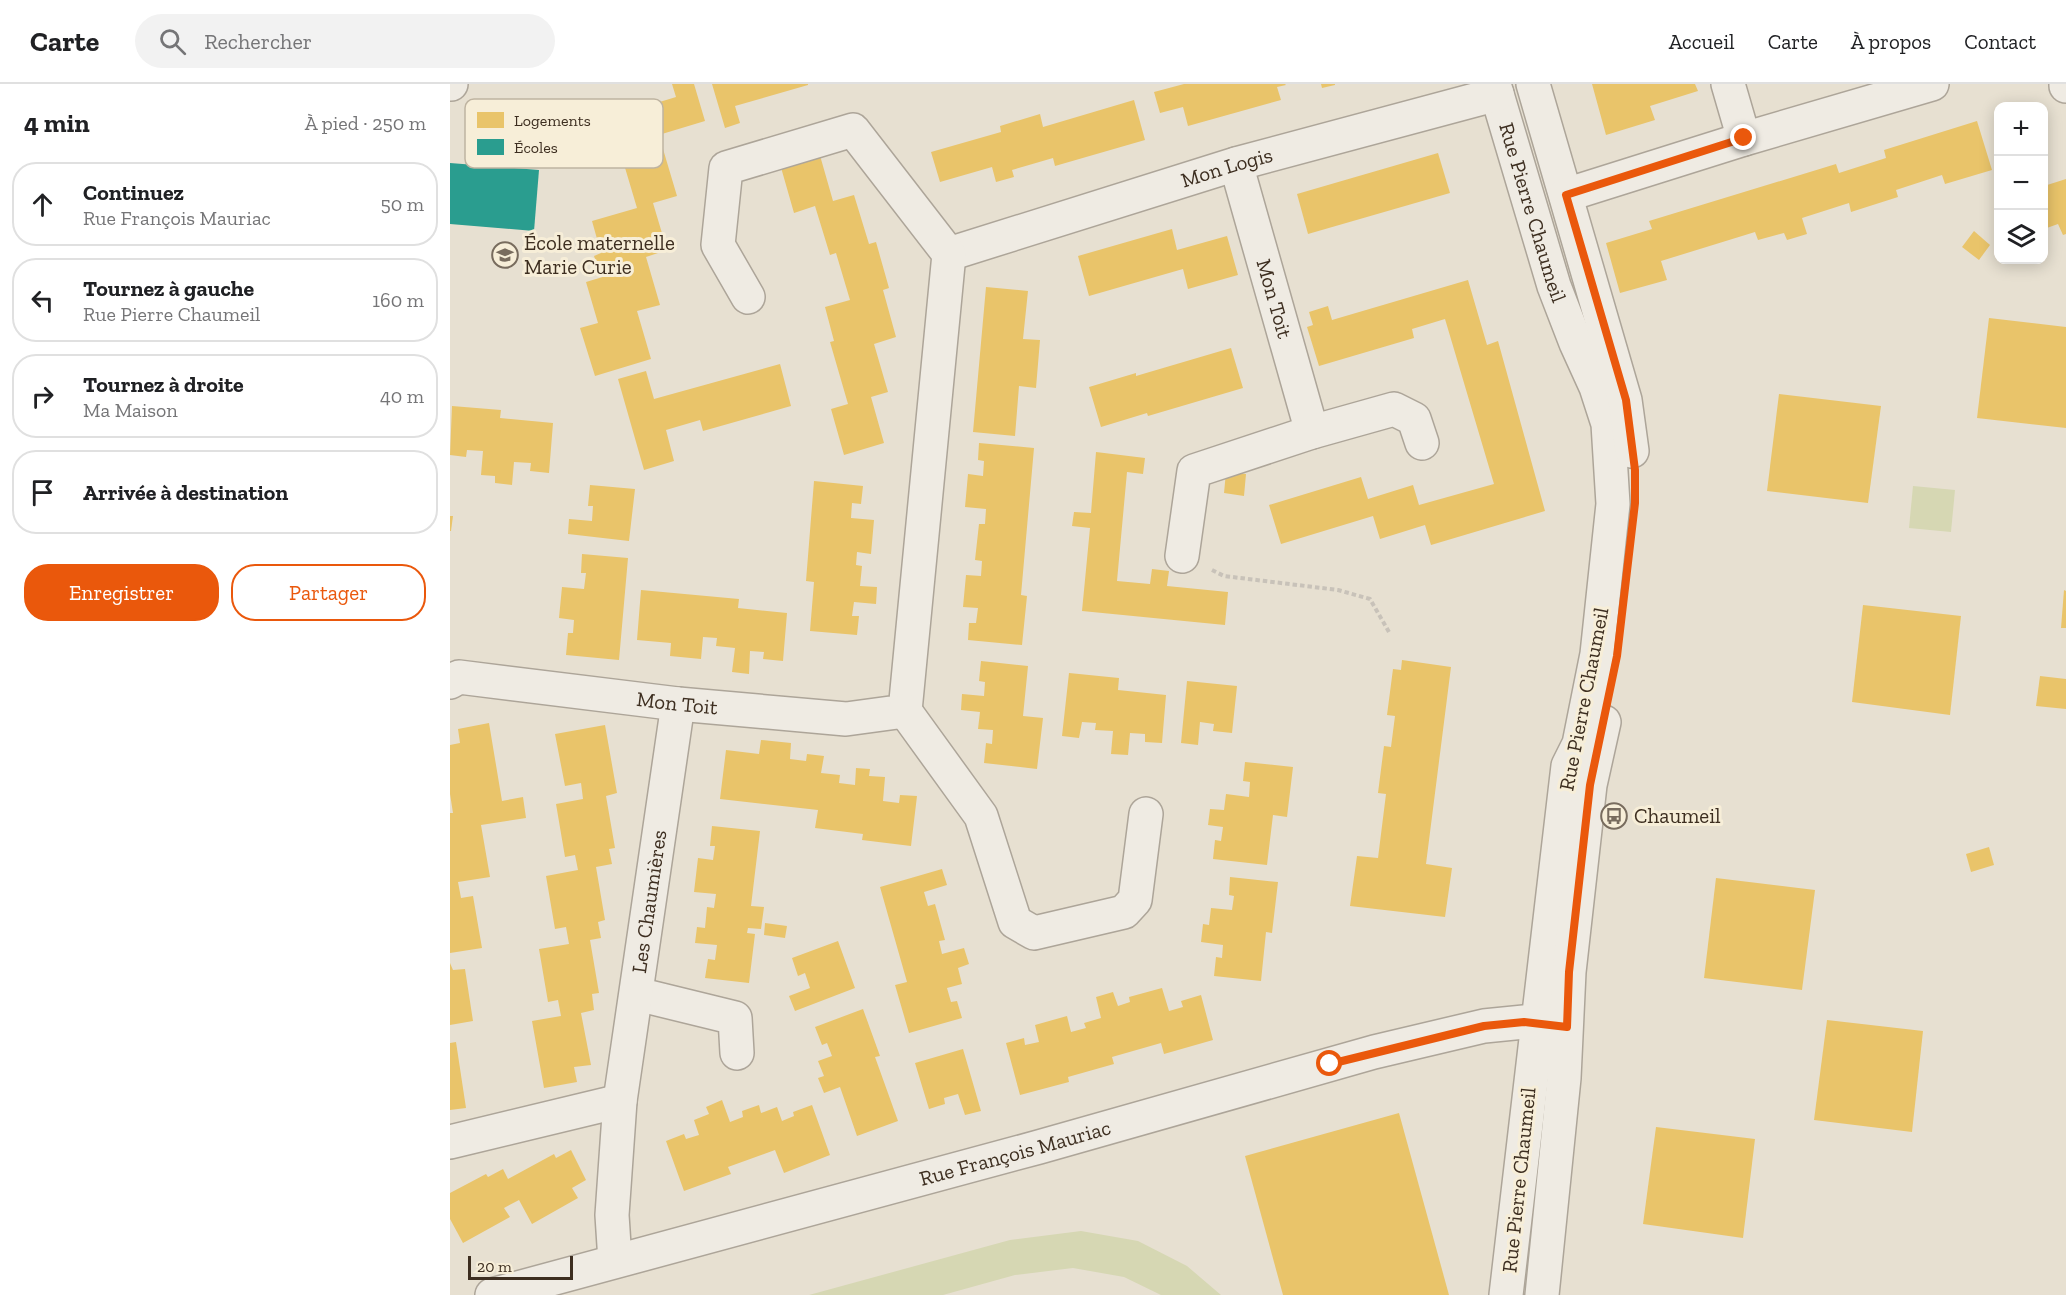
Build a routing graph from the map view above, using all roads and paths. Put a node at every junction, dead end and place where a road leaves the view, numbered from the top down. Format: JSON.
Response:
{"nodes":[{"id":1,"x":1533,"y":84,"type":"edge"},
{"id":2,"x":1728,"y":84,"type":"edge"},
{"id":3,"x":1932,"y":84,"type":"edge"},
{"id":4,"x":1498,"y":87,"type":"edge"},
{"id":5,"x":1744,"y":138,"type":"junction"},
{"id":6,"x":1236,"y":164,"type":"junction"},
{"id":7,"x":1520,"y":169,"type":"junction"},
{"id":8,"x":1566,"y":195,"type":"junction"},
{"id":9,"x":949,"y":254,"type":"junction"},
{"id":10,"x":748,"y":297,"type":"dead end"},
{"id":11,"x":1312,"y":432,"type":"junction"},
{"id":12,"x":1422,"y":442,"type":"dead end"},
{"id":13,"x":1182,"y":556,"type":"joint"},
{"id":14,"x":1389,"y":632,"type":"dead end"},
{"id":15,"x":450,"y":682,"type":"edge"},
{"id":16,"x":678,"y":704,"type":"junction"},
{"id":17,"x":905,"y":711,"type":"junction"},
{"id":18,"x":1146,"y":814,"type":"dead end"},
{"id":19,"x":636,"y":994,"type":"junction"},
{"id":20,"x":1552,"y":1025,"type":"junction"},
{"id":21,"x":737,"y":1053,"type":"dead end"},
{"id":22,"x":620,"y":1101,"type":"junction"},
{"id":23,"x":450,"y":1142,"type":"edge"},
{"id":24,"x":615,"y":1261,"type":"junction"},
{"id":25,"x":492,"y":1295,"type":"edge"},
{"id":26,"x":1506,"y":1295,"type":"edge"},
{"id":27,"x":1542,"y":1295,"type":"edge"}],
"edges":[{"from":1,"to":8,"type":"street","name":"Rue Pierre Chaumeil"},
{"from":2,"to":5,"type":"street"},
{"from":3,"to":5,"type":"street"},
{"from":4,"to":6,"type":"street","name":"Mon Logis"},
{"from":4,"to":7,"type":"street","name":"Rue Pierre Chaumeil"},
{"from":5,"to":8,"type":"street"},
{"from":6,"to":9,"type":"street","name":"Mon Logis"},
{"from":6,"to":11,"type":"street","name":"Mon Toit"},
{"from":7,"to":8,"type":"street"},
{"from":7,"to":20,"type":"street","name":"Rue Pierre Chaumeil"},
{"from":8,"to":20,"type":"street","name":"Rue Pierre Chaumeil"},
{"from":9,"to":10,"type":"street"},
{"from":9,"to":17,"type":"street"},
{"from":11,"to":12,"type":"street"},
{"from":11,"to":13,"type":"street"},
{"from":13,"to":14,"type":"path"},
{"from":15,"to":16,"type":"street","name":"Mon Toit"},
{"from":16,"to":17,"type":"street","name":"Mon Toit"},
{"from":16,"to":19,"type":"street","name":"Les Chaumières"},
{"from":17,"to":18,"type":"street"},
{"from":19,"to":21,"type":"street"},
{"from":19,"to":22,"type":"street","name":"Les Chaumières"},
{"from":20,"to":24,"type":"street","name":"Rue François Mauriac"},
{"from":20,"to":26,"type":"street","name":"Rue Pierre Chaumeil"},
{"from":20,"to":27,"type":"street","name":"Rue Pierre Chaumeil"},
{"from":22,"to":23,"type":"street"},
{"from":22,"to":24,"type":"street","name":"Les Chaumières"},
{"from":24,"to":25,"type":"street","name":"Rue François Mauriac"}]}
